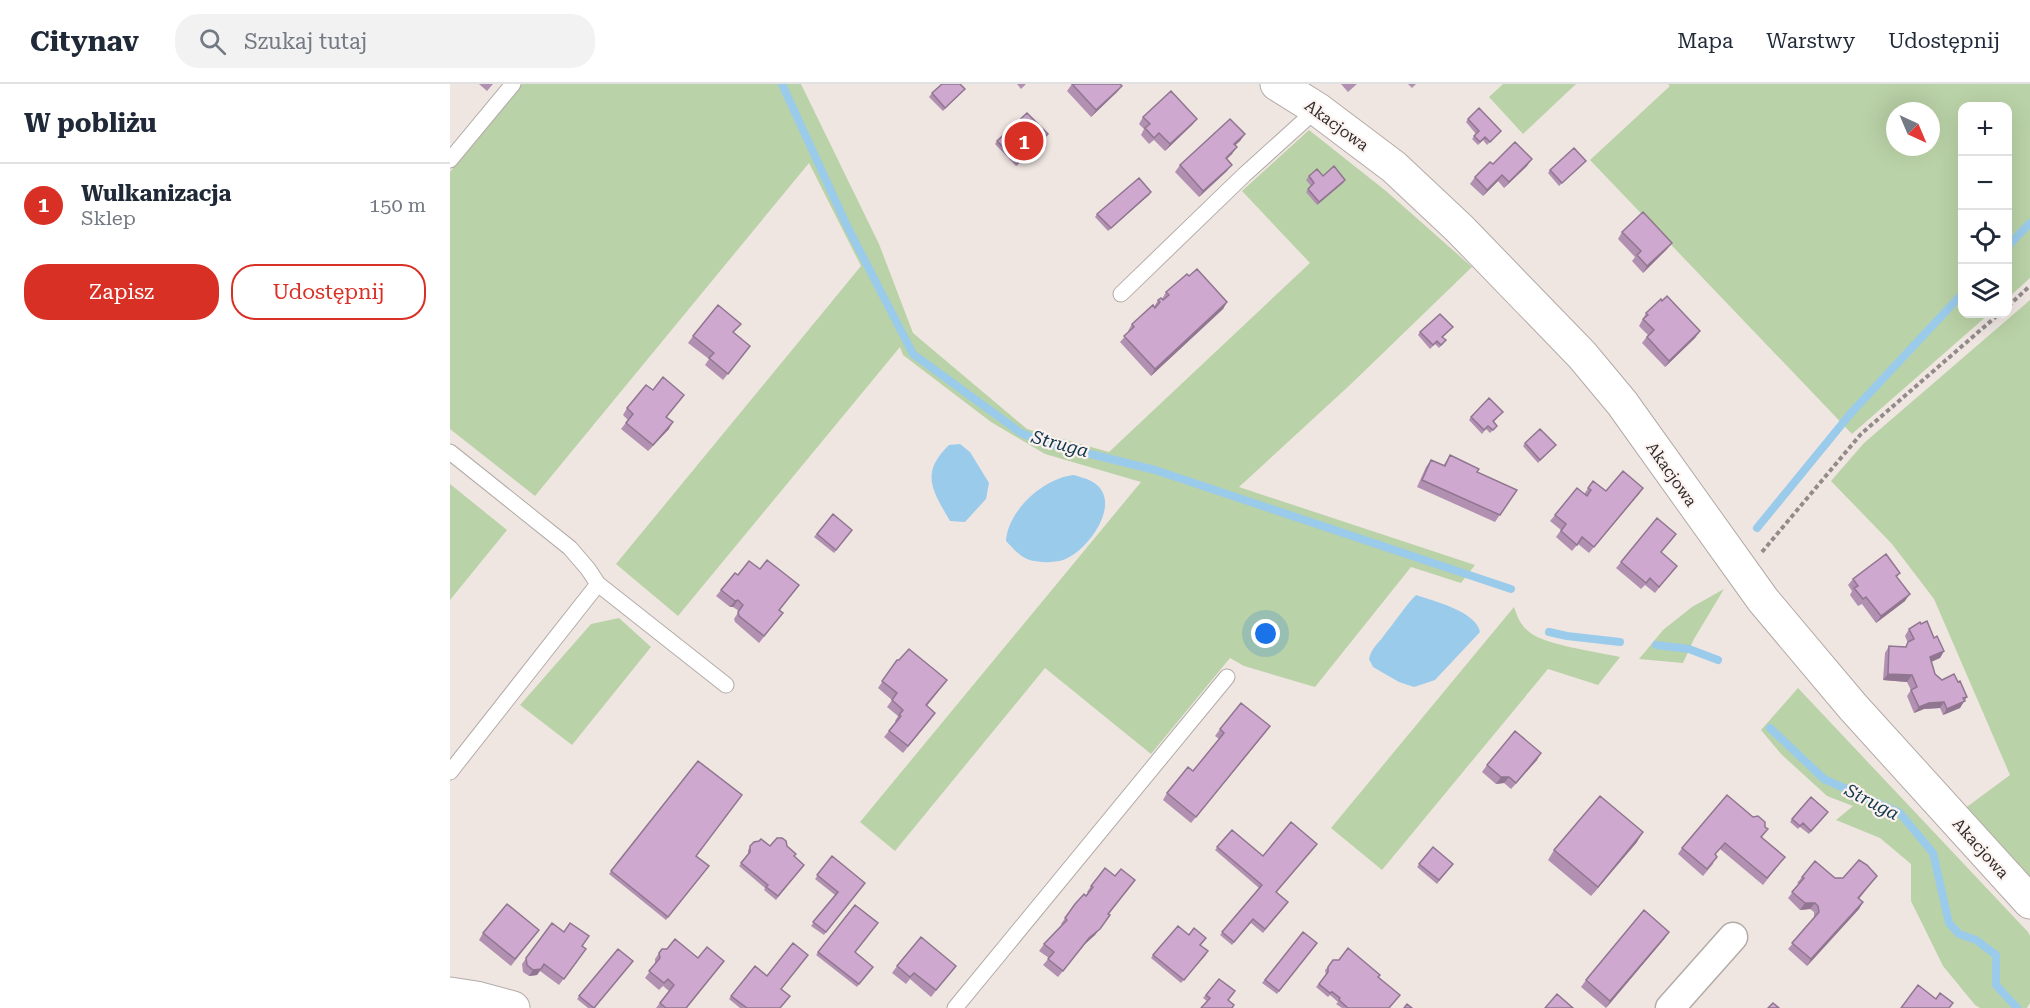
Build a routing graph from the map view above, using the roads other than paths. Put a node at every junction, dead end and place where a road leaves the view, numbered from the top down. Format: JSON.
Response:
{"nodes":[{"id":1,"x":513,"y":84,"type":"edge"},
{"id":2,"x":1277,"y":84,"type":"edge"},
{"id":3,"x":1317,"y":109,"type":"junction"},
{"id":4,"x":450,"y":160,"type":"edge"},
{"id":5,"x":1121,"y":294,"type":"dead end"},
{"id":6,"x":450,"y":452,"type":"edge"},
{"id":7,"x":598,"y":584,"type":"junction"},
{"id":8,"x":1227,"y":677,"type":"dead end"},
{"id":9,"x":726,"y":685,"type":"dead end"},
{"id":10,"x":450,"y":772,"type":"edge"},
{"id":11,"x":2030,"y":902,"type":"edge"},
{"id":12,"x":1733,"y":937,"type":"dead end"},
{"id":13,"x":450,"y":994,"type":"edge"},
{"id":14,"x":513,"y":1008,"type":"edge"},
{"id":15,"x":955,"y":1008,"type":"edge"},
{"id":16,"x":1670,"y":1008,"type":"edge"}],
"edges":[{"from":1,"to":4,"type":"lane"},
{"from":2,"to":3,"type":"street","name":"Akacjowa"},
{"from":3,"to":5,"type":"lane"},
{"from":3,"to":11,"type":"street","name":"Akacjowa"},
{"from":6,"to":7,"type":"lane"},
{"from":7,"to":9,"type":"lane"},
{"from":7,"to":10,"type":"lane"},
{"from":8,"to":15,"type":"lane"},
{"from":12,"to":16,"type":"street"},
{"from":13,"to":14,"type":"street"}]}
